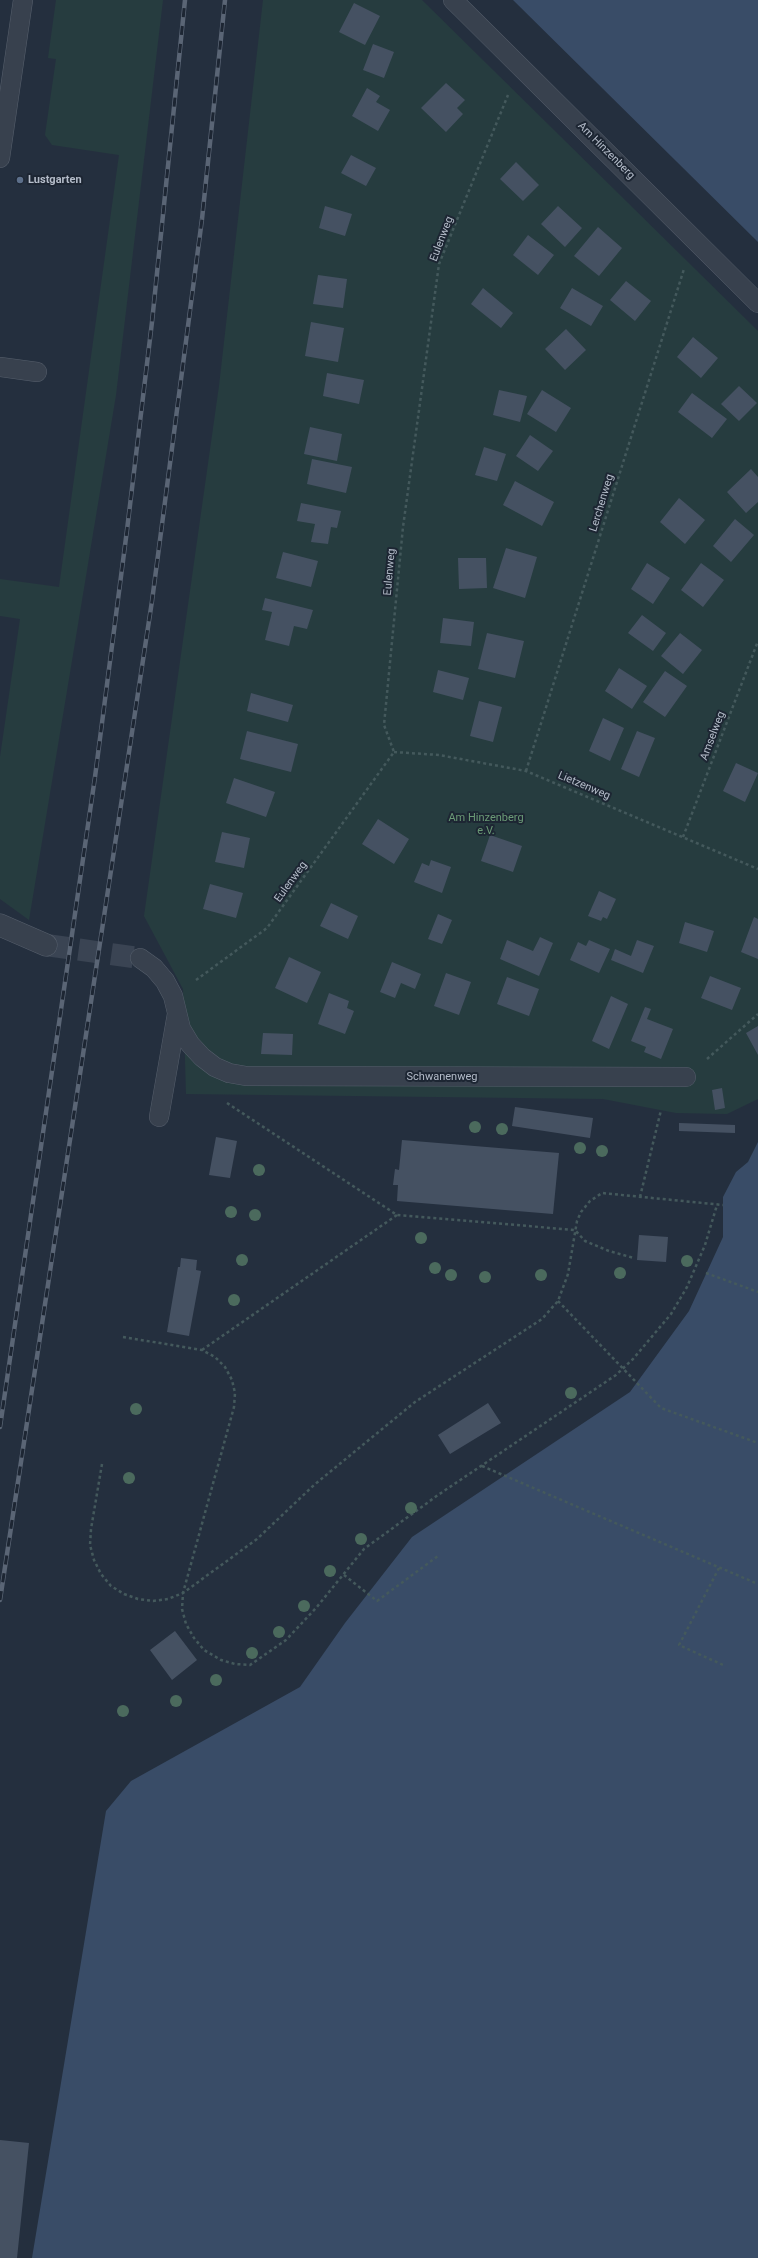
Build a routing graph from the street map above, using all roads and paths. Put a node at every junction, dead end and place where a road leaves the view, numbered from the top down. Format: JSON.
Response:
{"nodes":[{"id":1,"x":23,"y":0,"type":"edge"},
{"id":2,"x":453,"y":0,"type":"edge"},
{"id":3,"x":520,"y":66,"type":"junction"},
{"id":4,"x":0,"y":158,"type":"edge"},
{"id":5,"x":696,"y":241,"type":"junction"},
{"id":6,"x":758,"y":303,"type":"edge"},
{"id":7,"x":0,"y":367,"type":"edge"},
{"id":8,"x":37,"y":372,"type":"dead end"},
{"id":9,"x":758,"y":641,"type":"edge"},
{"id":10,"x":394,"y":752,"type":"junction"},
{"id":11,"x":526,"y":771,"type":"junction"},
{"id":12,"x":683,"y":837,"type":"junction"},
{"id":13,"x":758,"y":869,"type":"edge"},
{"id":14,"x":0,"y":925,"type":"edge"},
{"id":15,"x":46,"y":945,"type":"tunnel mouth"},
{"id":16,"x":140,"y":958,"type":"tunnel mouth"},
{"id":17,"x":177,"y":1012,"type":"junction"},
{"id":18,"x":758,"y":1014,"type":"edge"},
{"id":19,"x":208,"y":1062,"type":"junction"},
{"id":20,"x":686,"y":1077,"type":"joint"},
{"id":21,"x":661,"y":1110,"type":"dead end"},
{"id":22,"x":159,"y":1117,"type":"dead end"},
{"id":23,"x":640,"y":1197,"type":"junction"},
{"id":24,"x":717,"y":1204,"type":"junction"},
{"id":25,"x":723,"y":1205,"type":"dead end"},
{"id":26,"x":397,"y":1215,"type":"junction"},
{"id":27,"x":575,"y":1230,"type":"junction"},
{"id":28,"x":634,"y":1258,"type":"dead end"},
{"id":29,"x":706,"y":1273,"type":"dead end"},
{"id":30,"x":758,"y":1292,"type":"edge"},
{"id":31,"x":558,"y":1301,"type":"junction"},
{"id":32,"x":123,"y":1337,"type":"dead end"},
{"id":33,"x":202,"y":1350,"type":"junction"},
{"id":34,"x":624,"y":1368,"type":"junction"},
{"id":35,"x":758,"y":1443,"type":"edge"},
{"id":36,"x":102,"y":1464,"type":"dead end"},
{"id":37,"x":482,"y":1466,"type":"junction"},
{"id":38,"x":438,"y":1556,"type":"dead end"},
{"id":39,"x":719,"y":1568,"type":"junction"},
{"id":40,"x":344,"y":1575,"type":"junction"},
{"id":41,"x":758,"y":1584,"type":"edge"},
{"id":42,"x":183,"y":1593,"type":"junction"},
{"id":43,"x":723,"y":1665,"type":"dead end"}],
"edges":[{"from":1,"to":4,"type":"lane"},
{"from":2,"to":3,"type":"lane","name":"Am Hinzenberg"},
{"from":3,"to":5,"type":"lane","name":"Am Hinzenberg"},
{"from":3,"to":10,"type":"path","name":"Eulenweg"},
{"from":5,"to":6,"type":"lane","name":"Am Hinzenberg"},
{"from":5,"to":11,"type":"path","name":"Lerchenweg"},
{"from":7,"to":8,"type":"lane"},
{"from":9,"to":12,"type":"path","name":"Amselweg"},
{"from":10,"to":11,"type":"path","name":"Lietzenweg"},
{"from":10,"to":17,"type":"path","name":"Eulenweg"},
{"from":11,"to":12,"type":"path","name":"Lietzenweg"},
{"from":12,"to":13,"type":"path","name":"Lietzenweg"},
{"from":14,"to":15,"type":"street"},
{"from":16,"to":17,"type":"lane"},
{"from":17,"to":19,"type":"lane"},
{"from":17,"to":22,"type":"lane"},
{"from":18,"to":20,"type":"path"},
{"from":19,"to":20,"type":"lane","name":"Schwanenweg"},
{"from":19,"to":26,"type":"path"},
{"from":21,"to":23,"type":"path"},
{"from":23,"to":24,"type":"path"},
{"from":23,"to":27,"type":"path"},
{"from":24,"to":25,"type":"path"},
{"from":24,"to":34,"type":"path"},
{"from":26,"to":27,"type":"path"},
{"from":26,"to":33,"type":"path"},
{"from":27,"to":28,"type":"path"},
{"from":27,"to":31,"type":"path"},
{"from":29,"to":30,"type":"path"},
{"from":31,"to":34,"type":"path"},
{"from":31,"to":42,"type":"path"},
{"from":32,"to":33,"type":"path"},
{"from":33,"to":42,"type":"path"},
{"from":34,"to":35,"type":"path"},
{"from":34,"to":37,"type":"path"},
{"from":36,"to":42,"type":"path"},
{"from":37,"to":39,"type":"path"},
{"from":37,"to":40,"type":"path"},
{"from":38,"to":40,"type":"path"},
{"from":39,"to":41,"type":"path"},
{"from":39,"to":43,"type":"path"},
{"from":40,"to":42,"type":"path"}]}
